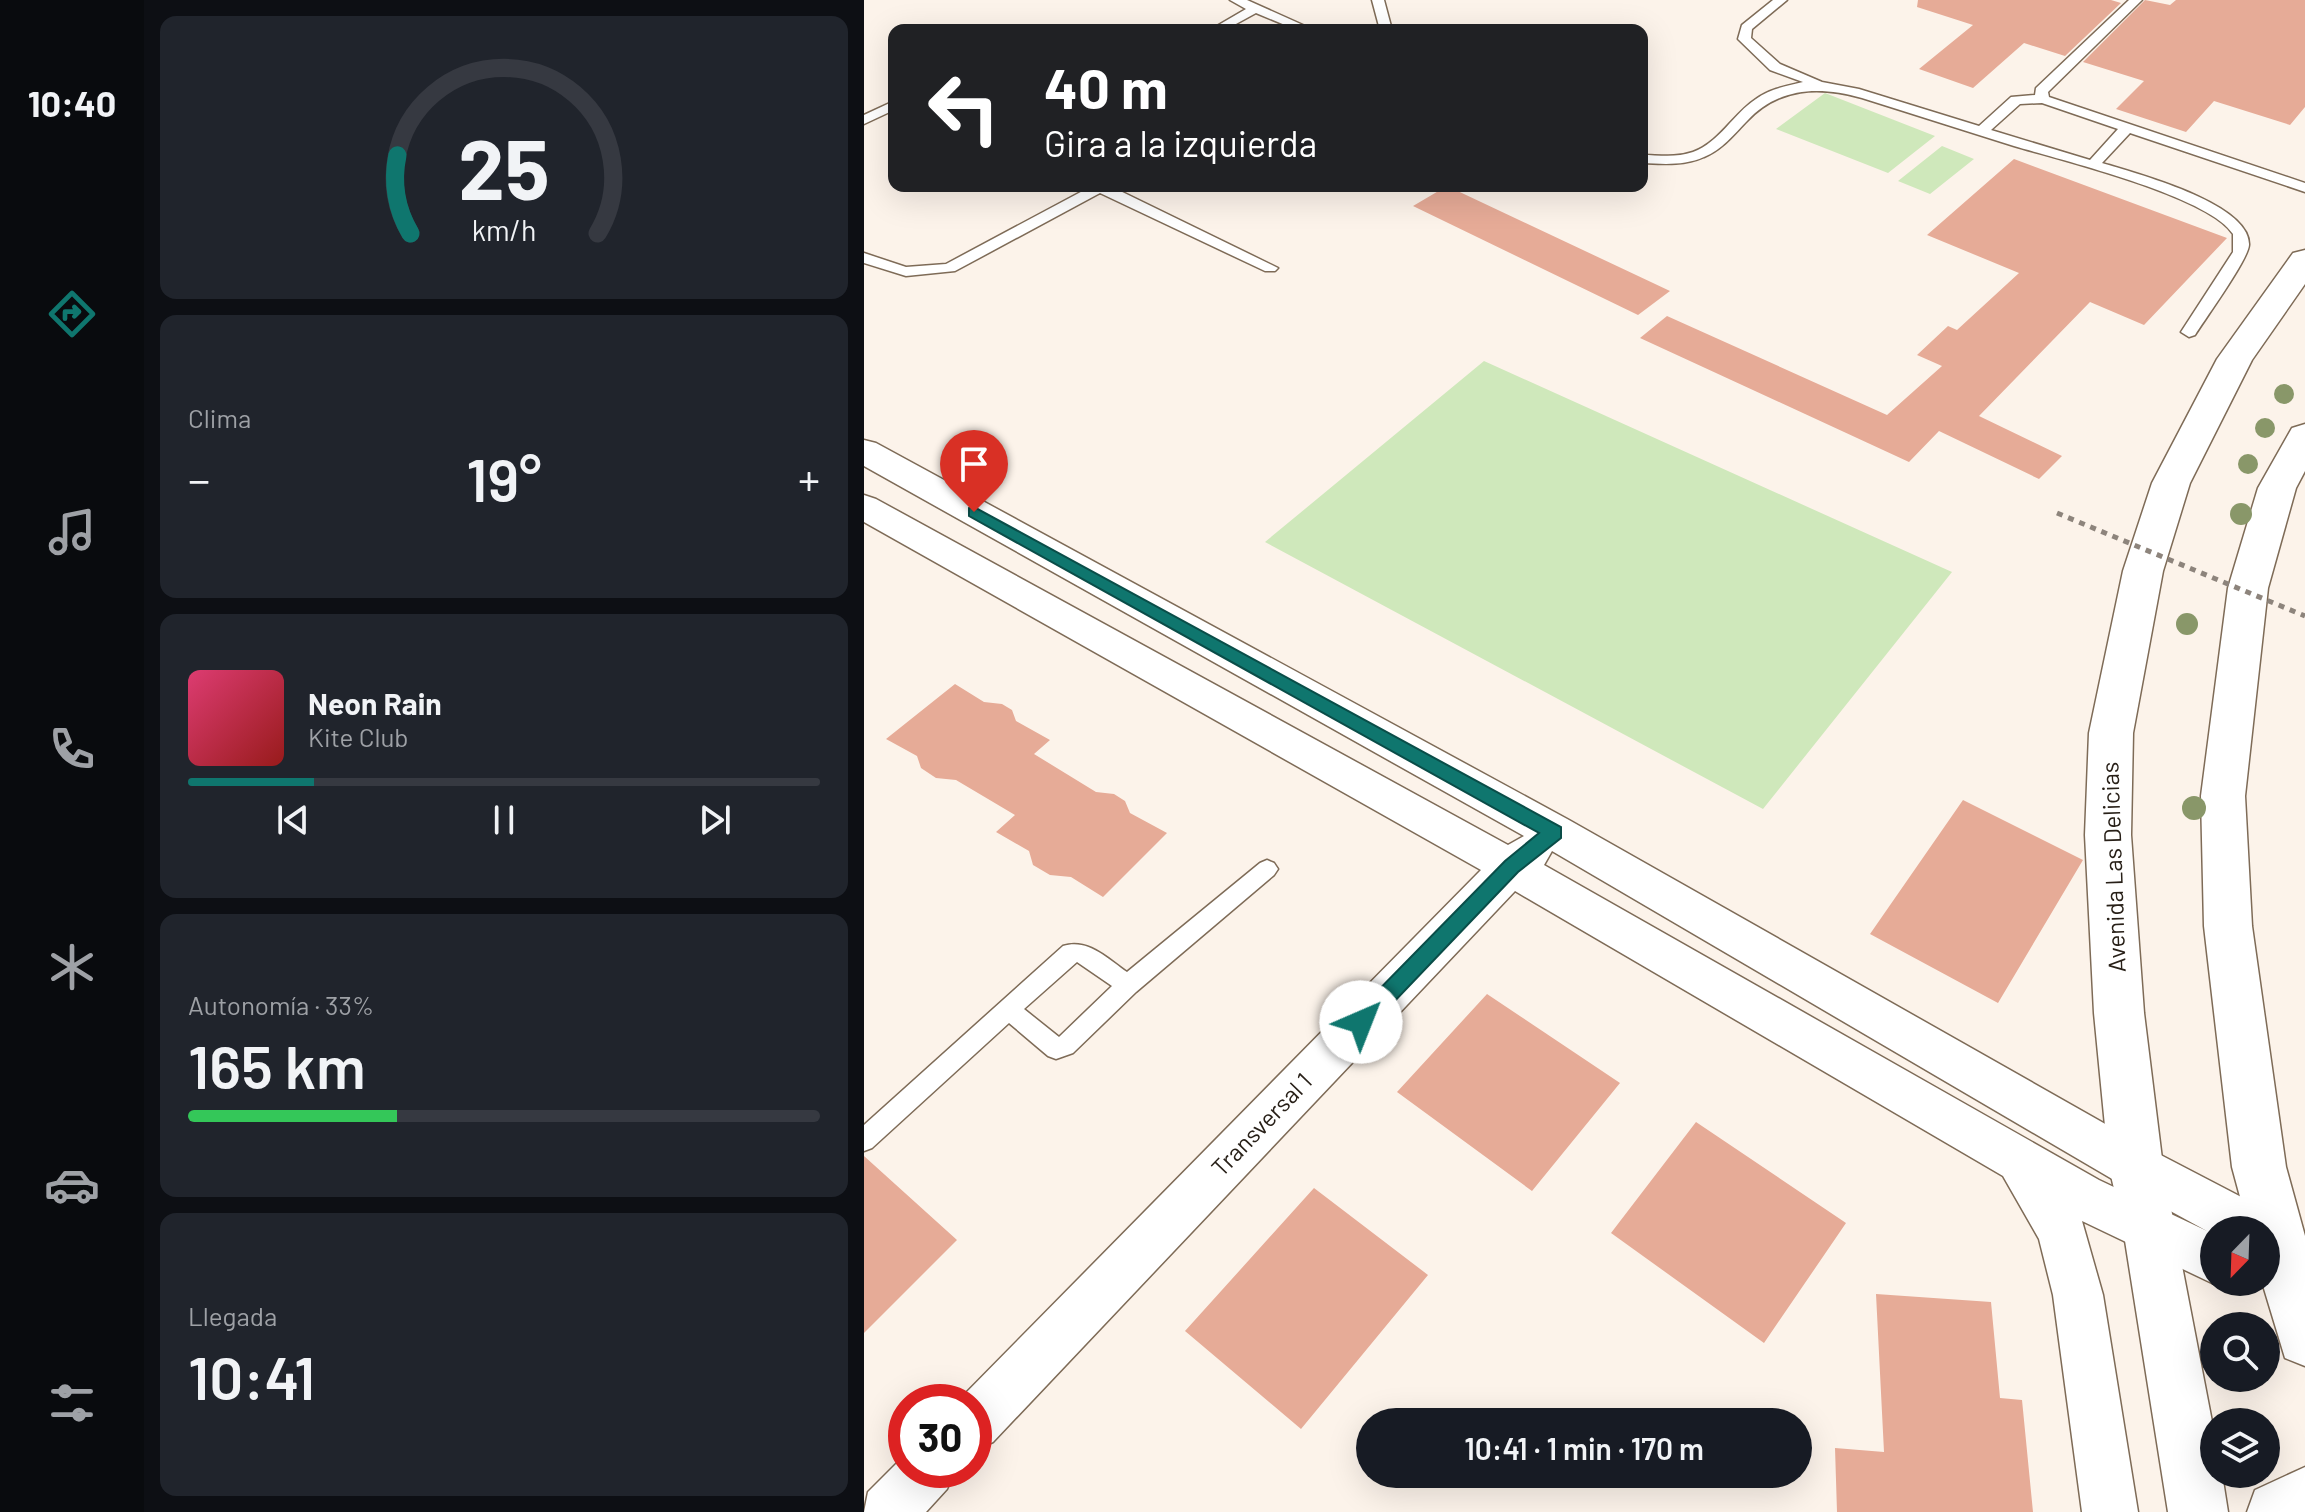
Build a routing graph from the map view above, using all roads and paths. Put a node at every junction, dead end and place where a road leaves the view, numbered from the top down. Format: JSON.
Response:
{"nodes":[{"id":1,"x":1236,"y":0,"type":"edge"},
{"id":2,"x":1378,"y":0,"type":"edge"},
{"id":3,"x":1781,"y":0,"type":"edge"},
{"id":4,"x":2136,"y":0,"type":"edge"},
{"id":5,"x":1256,"y":8,"type":"junction"},
{"id":6,"x":1227,"y":24,"type":"edge"},
{"id":7,"x":1294,"y":24,"type":"edge"},
{"id":8,"x":1384,"y":24,"type":"edge"},
{"id":9,"x":1826,"y":86,"type":"junction"},
{"id":10,"x":2043,"y":99,"type":"junction"},
{"id":11,"x":888,"y":108,"type":"edge"},
{"id":12,"x":864,"y":120,"type":"edge"},
{"id":13,"x":2127,"y":128,"type":"junction"},
{"id":14,"x":1982,"y":131,"type":"junction"},
{"id":15,"x":1648,"y":159,"type":"edge"},
{"id":16,"x":2092,"y":166,"type":"junction"},
{"id":17,"x":2305,"y":188,"type":"edge"},
{"id":18,"x":1093,"y":192,"type":"edge"},
{"id":19,"x":1112,"y":192,"type":"edge"},
{"id":20,"x":864,"y":257,"type":"edge"},
{"id":21,"x":2305,"y":260,"type":"edge"},
{"id":22,"x":1270,"y":268,"type":"dead end"},
{"id":23,"x":2189,"y":332,"type":"dead end"},
{"id":24,"x":2305,"y":436,"type":"edge"},
{"id":25,"x":864,"y":451,"type":"edge"},
{"id":26,"x":864,"y":507,"type":"edge"},
{"id":27,"x":2057,"y":513,"type":"dead end"},
{"id":28,"x":2305,"y":616,"type":"edge"},
{"id":29,"x":1554,"y":832,"type":"junction"},
{"id":30,"x":1511,"y":867,"type":"junction"},
{"id":31,"x":1267,"y":869,"type":"dead end"},
{"id":32,"x":1128,"y":985,"type":"junction"},
{"id":33,"x":1009,"y":1010,"type":"junction"},
{"id":34,"x":864,"y":1140,"type":"edge"},
{"id":35,"x":2020,"y":1161,"type":"junction"},
{"id":36,"x":2136,"y":1167,"type":"junction"},
{"id":37,"x":2205,"y":1216,"type":"edge"},
{"id":38,"x":2269,"y":1216,"type":"edge"},
{"id":39,"x":2150,"y":1228,"type":"junction"},
{"id":40,"x":2200,"y":1253,"type":"edge"},
{"id":41,"x":992,"y":1404,"type":"edge"},
{"id":42,"x":911,"y":1488,"type":"edge"},
{"id":43,"x":2305,"y":1497,"type":"edge"},
{"id":44,"x":888,"y":1512,"type":"edge"},
{"id":45,"x":2110,"y":1512,"type":"edge"},
{"id":46,"x":2198,"y":1512,"type":"edge"},
{"id":47,"x":2277,"y":1512,"type":"edge"}],
"edges":[{"from":1,"to":5,"type":"lane"},
{"from":2,"to":8,"type":"lane"},
{"from":3,"to":9,"type":"lane"},
{"from":4,"to":10,"type":"lane"},
{"from":5,"to":6,"type":"lane"},
{"from":5,"to":7,"type":"lane"},
{"from":9,"to":14,"type":"lane"},
{"from":9,"to":15,"type":"lane"},
{"from":10,"to":13,"type":"lane"},
{"from":10,"to":14,"type":"lane"},
{"from":11,"to":12,"type":"lane"},
{"from":13,"to":16,"type":"lane"},
{"from":13,"to":17,"type":"lane"},
{"from":14,"to":16,"type":"lane"},
{"from":16,"to":23,"type":"lane"},
{"from":18,"to":20,"type":"lane"},
{"from":19,"to":22,"type":"lane"},
{"from":21,"to":36,"type":"main road","name":"Avenida Las Delicias"},
{"from":24,"to":38,"type":"main road"},
{"from":25,"to":29,"type":"street"},
{"from":26,"to":30,"type":"street"},
{"from":27,"to":28,"type":"path","bridge":true},
{"from":29,"to":30,"type":"street","name":"Transversal 1"},
{"from":29,"to":36,"type":"street"},
{"from":30,"to":35,"type":"street"},
{"from":30,"to":41,"type":"street","name":"Transversal 1"},
{"from":31,"to":32,"type":"lane"},
{"from":32,"to":33,"type":"lane"},
{"from":32,"to":33,"type":"lane"},
{"from":33,"to":34,"type":"lane"},
{"from":35,"to":39,"type":"street"},
{"from":35,"to":45,"type":"street"},
{"from":36,"to":37,"type":"street"},
{"from":36,"to":39,"type":"main road","name":"Avenida Las Delicias"},
{"from":39,"to":40,"type":"street"},
{"from":39,"to":46,"type":"main road","name":"Avenida Las Delicias"},
{"from":42,"to":44,"type":"street"},
{"from":43,"to":47,"type":"main road"}]}
